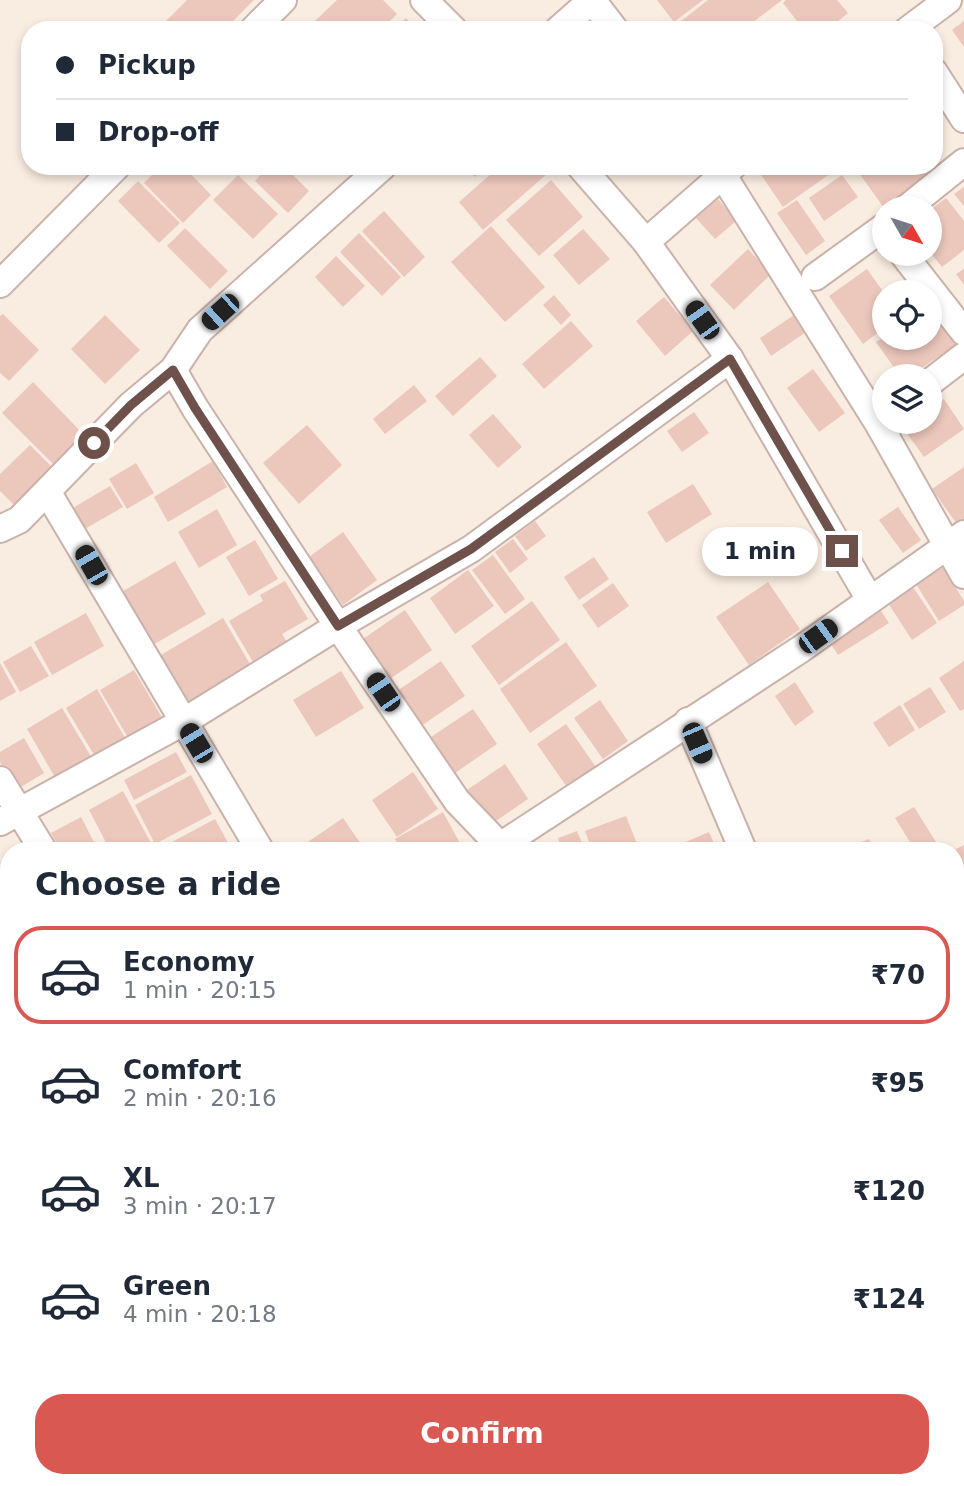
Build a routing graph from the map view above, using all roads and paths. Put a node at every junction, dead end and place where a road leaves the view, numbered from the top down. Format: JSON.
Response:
{"nodes":[{"id":1,"x":283,"y":0,"type":"edge"},
{"id":2,"x":424,"y":0,"type":"edge"},
{"id":3,"x":592,"y":0,"type":"edge"},
{"id":4,"x":948,"y":0,"type":"edge"},
{"id":5,"x":262,"y":21,"type":"edge"},
{"id":6,"x":445,"y":21,"type":"edge"},
{"id":7,"x":568,"y":21,"type":"edge"},
{"id":8,"x":608,"y":21,"type":"edge"},
{"id":9,"x":920,"y":21,"type":"edge"},
{"id":10,"x":943,"y":86,"type":"edge"},
{"id":11,"x":964,"y":119,"type":"edge"},
{"id":12,"x":964,"y":162,"type":"edge"},
{"id":13,"x":108,"y":175,"type":"edge"},
{"id":14,"x":373,"y":175,"type":"edge"},
{"id":15,"x":588,"y":175,"type":"edge"},
{"id":16,"x":718,"y":175,"type":"edge"},
{"id":17,"x":728,"y":175,"type":"edge"},
{"id":18,"x":922,"y":196,"type":"edge"},
{"id":19,"x":872,"y":236,"type":"edge"},
{"id":20,"x":646,"y":242,"type":"junction"},
{"id":21,"x":912,"y":266,"type":"edge"},
{"id":22,"x":815,"y":277,"type":"dead end"},
{"id":23,"x":0,"y":284,"type":"edge"},
{"id":24,"x":964,"y":332,"type":"edge"},
{"id":25,"x":964,"y":356,"type":"edge"},
{"id":26,"x":730,"y":359,"type":"junction"},
{"id":27,"x":173,"y":370,"type":"junction"},
{"id":28,"x":942,"y":373,"type":"edge"},
{"id":29,"x":872,"y":407,"type":"edge"},
{"id":30,"x":889,"y":434,"type":"edge"},
{"id":31,"x":51,"y":498,"type":"dead end"},
{"id":32,"x":0,"y":529,"type":"edge"},
{"id":33,"x":956,"y":540,"type":"edge"},
{"id":34,"x":964,"y":575,"type":"edge"},
{"id":35,"x":870,"y":600,"type":"junction"},
{"id":36,"x":338,"y":626,"type":"junction"},
{"id":37,"x":688,"y":721,"type":"junction"},
{"id":38,"x":183,"y":722,"type":"junction"},
{"id":39,"x":0,"y":780,"type":"edge"},
{"id":40,"x":10,"y":817,"type":"edge"},
{"id":41,"x":35,"y":842,"type":"edge"},
{"id":42,"x":255,"y":842,"type":"edge"},
{"id":43,"x":493,"y":842,"type":"edge"},
{"id":44,"x":509,"y":842,"type":"edge"},
{"id":45,"x":740,"y":842,"type":"edge"}],
"edges":[{"from":1,"to":5,"type":"street"},
{"from":2,"to":6,"type":"street"},
{"from":3,"to":7,"type":"street"},
{"from":3,"to":8,"type":"street"},
{"from":4,"to":9,"type":"street"},
{"from":10,"to":11,"type":"street"},
{"from":12,"to":18,"type":"street"},
{"from":13,"to":23,"type":"street"},
{"from":14,"to":27,"type":"street"},
{"from":15,"to":20,"type":"street"},
{"from":16,"to":20,"type":"street"},
{"from":17,"to":29,"type":"street"},
{"from":19,"to":22,"type":"street"},
{"from":20,"to":26,"type":"street"},
{"from":21,"to":24,"type":"street"},
{"from":25,"to":28,"type":"street"},
{"from":26,"to":35,"type":"street"},
{"from":26,"to":36,"type":"street"},
{"from":27,"to":32,"type":"street"},
{"from":27,"to":36,"type":"street"},
{"from":30,"to":33,"type":"street"},
{"from":31,"to":38,"type":"street"},
{"from":33,"to":34,"type":"street"},
{"from":33,"to":35,"type":"street"},
{"from":35,"to":37,"type":"street"},
{"from":36,"to":38,"type":"street"},
{"from":36,"to":43,"type":"street"},
{"from":37,"to":44,"type":"street"},
{"from":37,"to":45,"type":"street"},
{"from":38,"to":40,"type":"street"},
{"from":38,"to":42,"type":"street"},
{"from":39,"to":40,"type":"street"},
{"from":40,"to":41,"type":"street"}]}
